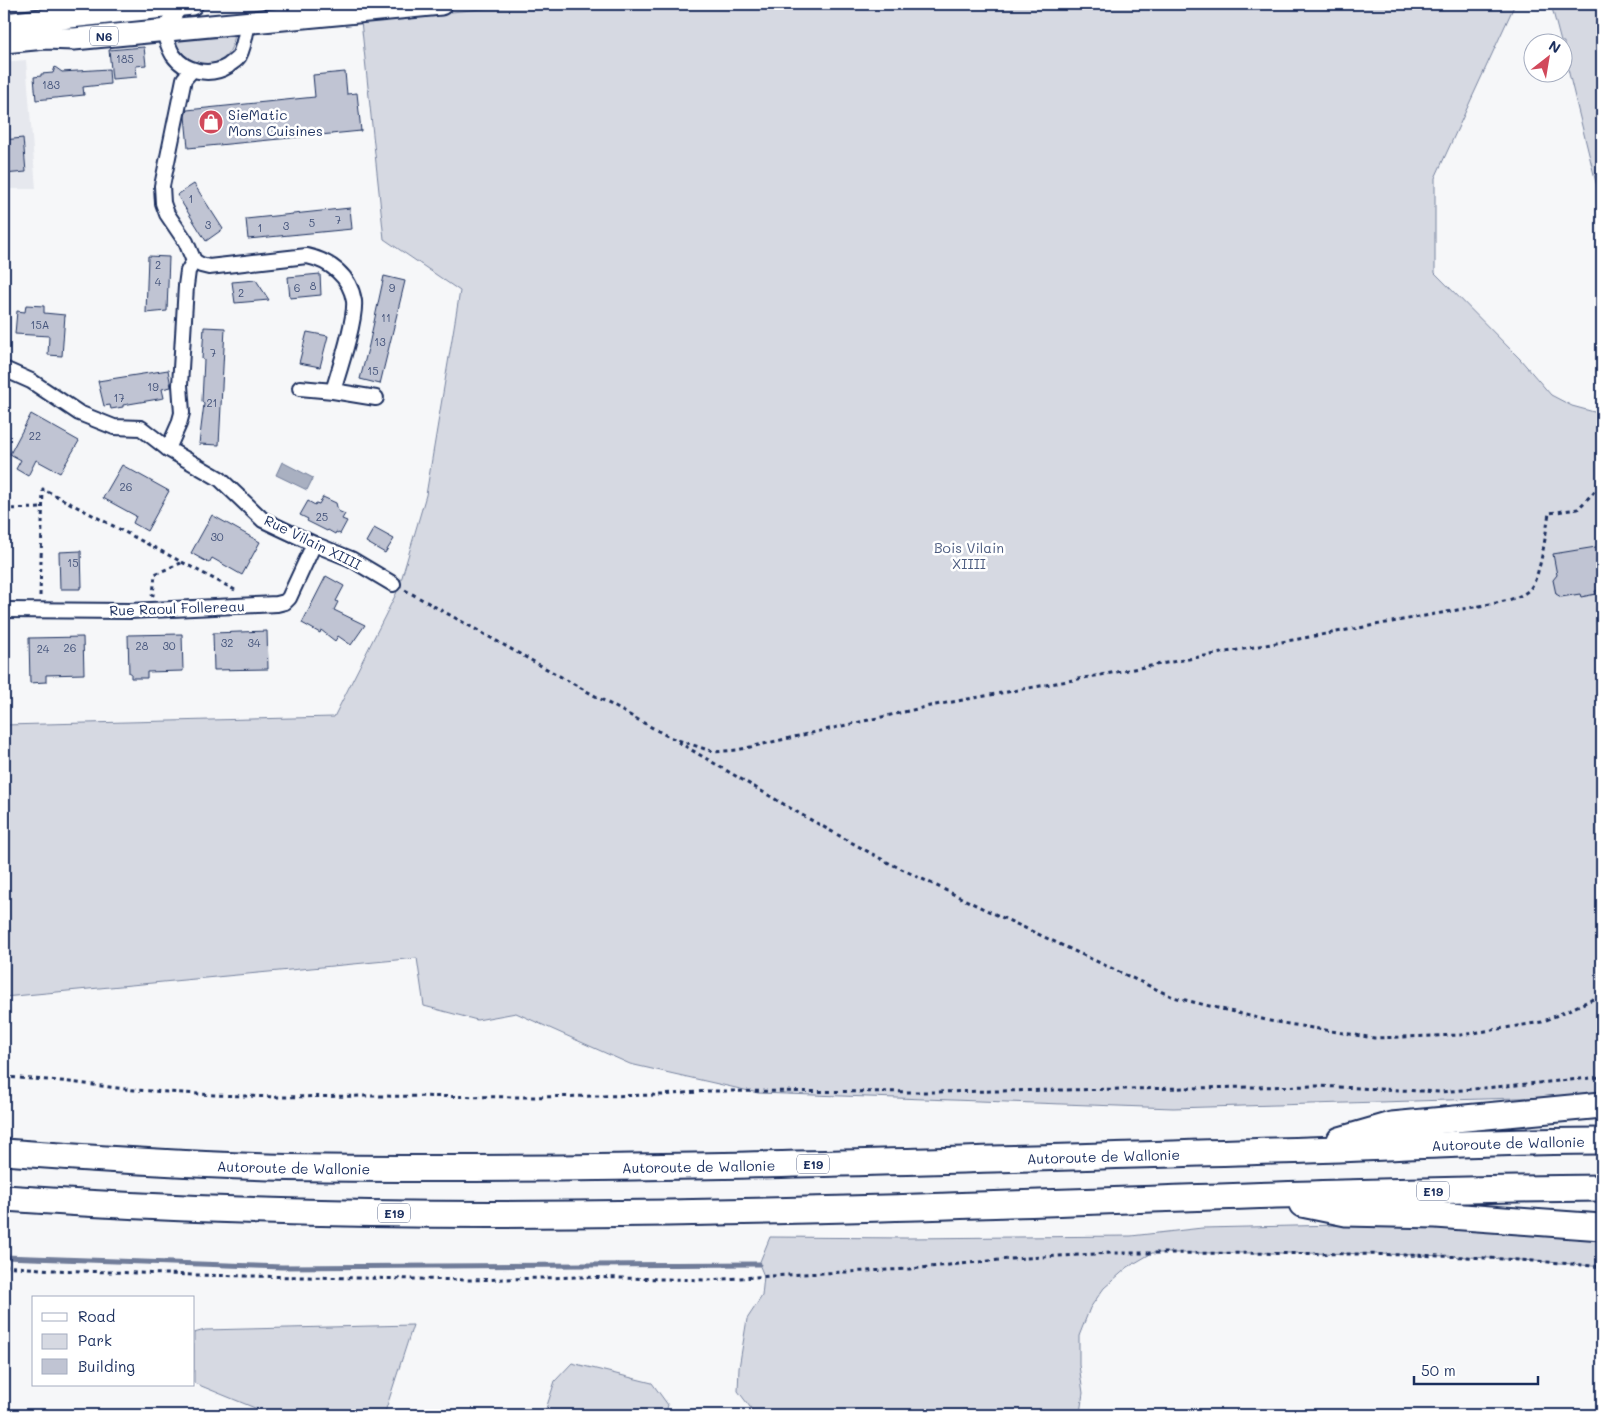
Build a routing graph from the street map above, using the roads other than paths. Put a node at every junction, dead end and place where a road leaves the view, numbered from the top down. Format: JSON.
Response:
{"nodes":[{"id":1,"x":187,"y":4,"type":"edge"},
{"id":2,"x":441,"y":4,"type":"edge"},
{"id":3,"x":248,"y":22,"type":"junction"},
{"id":4,"x":4,"y":24,"type":"edge"},
{"id":5,"x":163,"y":30,"type":"junction"},
{"id":6,"x":4,"y":42,"type":"edge"},
{"id":7,"x":192,"y":70,"type":"junction"},
{"id":8,"x":194,"y":261,"type":"junction"},
{"id":9,"x":4,"y":369,"type":"edge"},
{"id":10,"x":300,"y":388,"type":"dead end"},
{"id":11,"x":333,"y":391,"type":"junction"},
{"id":12,"x":376,"y":398,"type":"dead end"},
{"id":13,"x":168,"y":449,"type":"junction"},
{"id":14,"x":314,"y":544,"type":"junction"},
{"id":15,"x":393,"y":584,"type":"road end"},
{"id":16,"x":4,"y":610,"type":"edge"},
{"id":17,"x":1602,"y":1105,"type":"edge"},
{"id":18,"x":1602,"y":1141,"type":"edge"},
{"id":19,"x":1304,"y":1150,"type":"junction"},
{"id":20,"x":4,"y":1152,"type":"edge"},
{"id":21,"x":1602,"y":1188,"type":"edge"},
{"id":22,"x":1263,"y":1195,"type":"junction"},
{"id":23,"x":4,"y":1198,"type":"edge"},
{"id":24,"x":1602,"y":1227,"type":"edge"}],
"edges":[{"from":1,"to":4,"type":"main road","number":"N6"},
{"from":1,"to":5,"type":"street"},
{"from":2,"to":3,"type":"main road","number":"N6"},
{"from":3,"to":5,"type":"main road","number":"N6"},
{"from":3,"to":7,"type":"street"},
{"from":5,"to":6,"type":"main road","number":"N6"},
{"from":5,"to":7,"type":"street"},
{"from":7,"to":8,"type":"street"},
{"from":8,"to":11,"type":"street"},
{"from":8,"to":13,"type":"street"},
{"from":9,"to":13,"type":"street","name":"Rue Vilain XIIII"},
{"from":10,"to":11,"type":"street"},
{"from":11,"to":12,"type":"street"},
{"from":13,"to":14,"type":"street","name":"Rue Vilain XIIII"},
{"from":14,"to":15,"type":"street","name":"Rue Vilain XIIII"},
{"from":14,"to":16,"type":"street","name":"Rue Raoul Follereau"},
{"from":17,"to":19,"type":"highway"},
{"from":18,"to":19,"type":"highway","name":"Autoroute de Wallonie","number":"E19"},
{"from":19,"to":20,"type":"highway","name":"Autoroute de Wallonie","number":"E19"},
{"from":21,"to":22,"type":"highway","number":"E19"},
{"from":22,"to":23,"type":"highway","number":"E19"},
{"from":22,"to":24,"type":"highway"}]}
